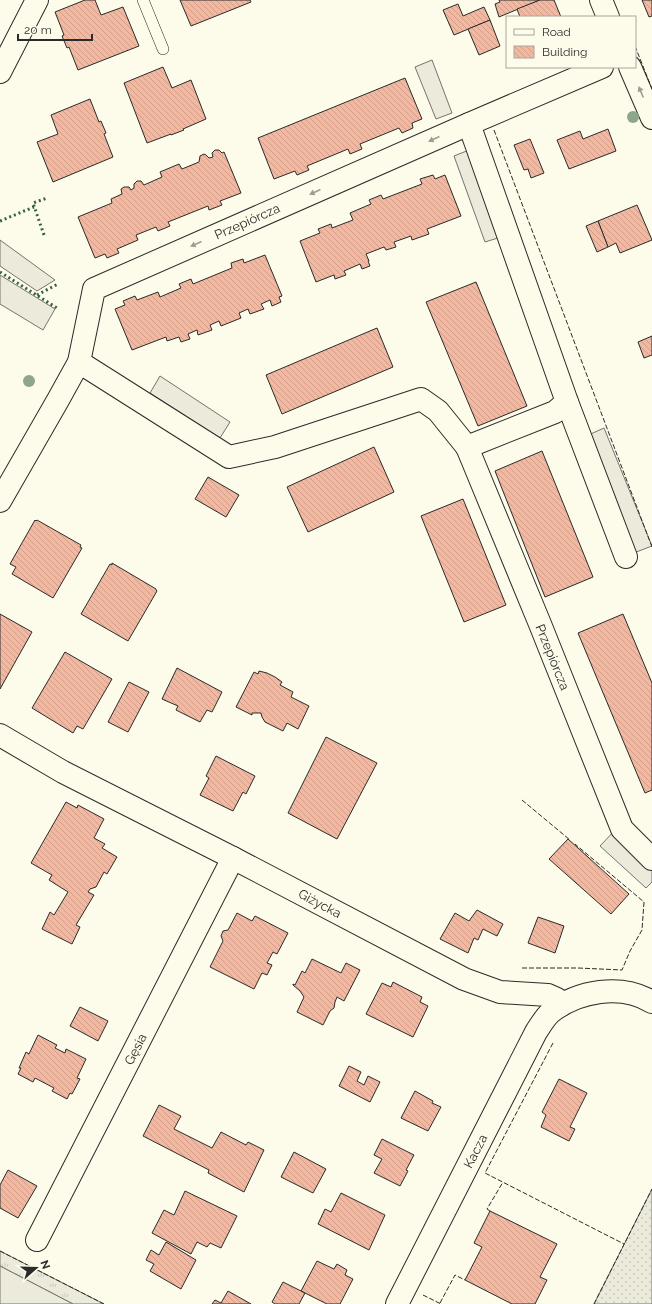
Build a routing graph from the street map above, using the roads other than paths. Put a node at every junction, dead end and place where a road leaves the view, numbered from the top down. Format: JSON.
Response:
{"nodes":[{"id":1,"x":37,"y":0,"type":"edge"},
{"id":2,"x":143,"y":0,"type":"edge"},
{"id":3,"x":600,"y":0,"type":"edge"},
{"id":4,"x":608,"y":16,"type":"edge"},
{"id":5,"x":163,"y":49,"type":"dead end"},
{"id":6,"x":600,"y":68,"type":"edge"},
{"id":7,"x":630,"y":68,"type":"edge"},
{"id":8,"x":0,"y":72,"type":"edge"},
{"id":9,"x":652,"y":118,"type":"edge"},
{"id":10,"x":470,"y":124,"type":"junction"},
{"id":11,"x":78,"y":362,"type":"junction"},
{"id":12,"x":567,"y":402,"type":"junction"},
{"id":13,"x":467,"y":447,"type":"junction"},
{"id":14,"x":0,"y":501,"type":"edge"},
{"id":15,"x":626,"y":557,"type":"dead end"},
{"id":16,"x":0,"y":735,"type":"edge"},
{"id":17,"x":233,"y":858,"type":"junction"},
{"id":18,"x":652,"y":859,"type":"edge"},
{"id":19,"x":652,"y":1002,"type":"edge"},
{"id":20,"x":562,"y":1006,"type":"junction"},
{"id":21,"x":37,"y":1240,"type":"dead end"},
{"id":22,"x":397,"y":1304,"type":"edge"}],
"edges":[{"from":1,"to":8,"type":"street"},
{"from":2,"to":5,"type":"lane"},
{"from":3,"to":4,"type":"street"},
{"from":6,"to":10,"type":"street","name":"Przepiórcza"},
{"from":9,"to":7,"type":"street","one_way":true},
{"from":10,"to":11,"type":"street","name":"Przepiórcza","one_way":true},
{"from":10,"to":12,"type":"street"},
{"from":11,"to":13,"type":"street","name":"Przepiórcza"},
{"from":11,"to":14,"type":"street","name":"Przepiórcza"},
{"from":12,"to":13,"type":"street"},
{"from":12,"to":15,"type":"street"},
{"from":13,"to":18,"type":"street","name":"Przepiórcza"},
{"from":16,"to":17,"type":"street","name":"Giżycka"},
{"from":17,"to":20,"type":"street","name":"Giżycka"},
{"from":17,"to":21,"type":"street","name":"Gęsia"},
{"from":19,"to":20,"type":"street"},
{"from":20,"to":22,"type":"street","name":"Kacza"}]}
